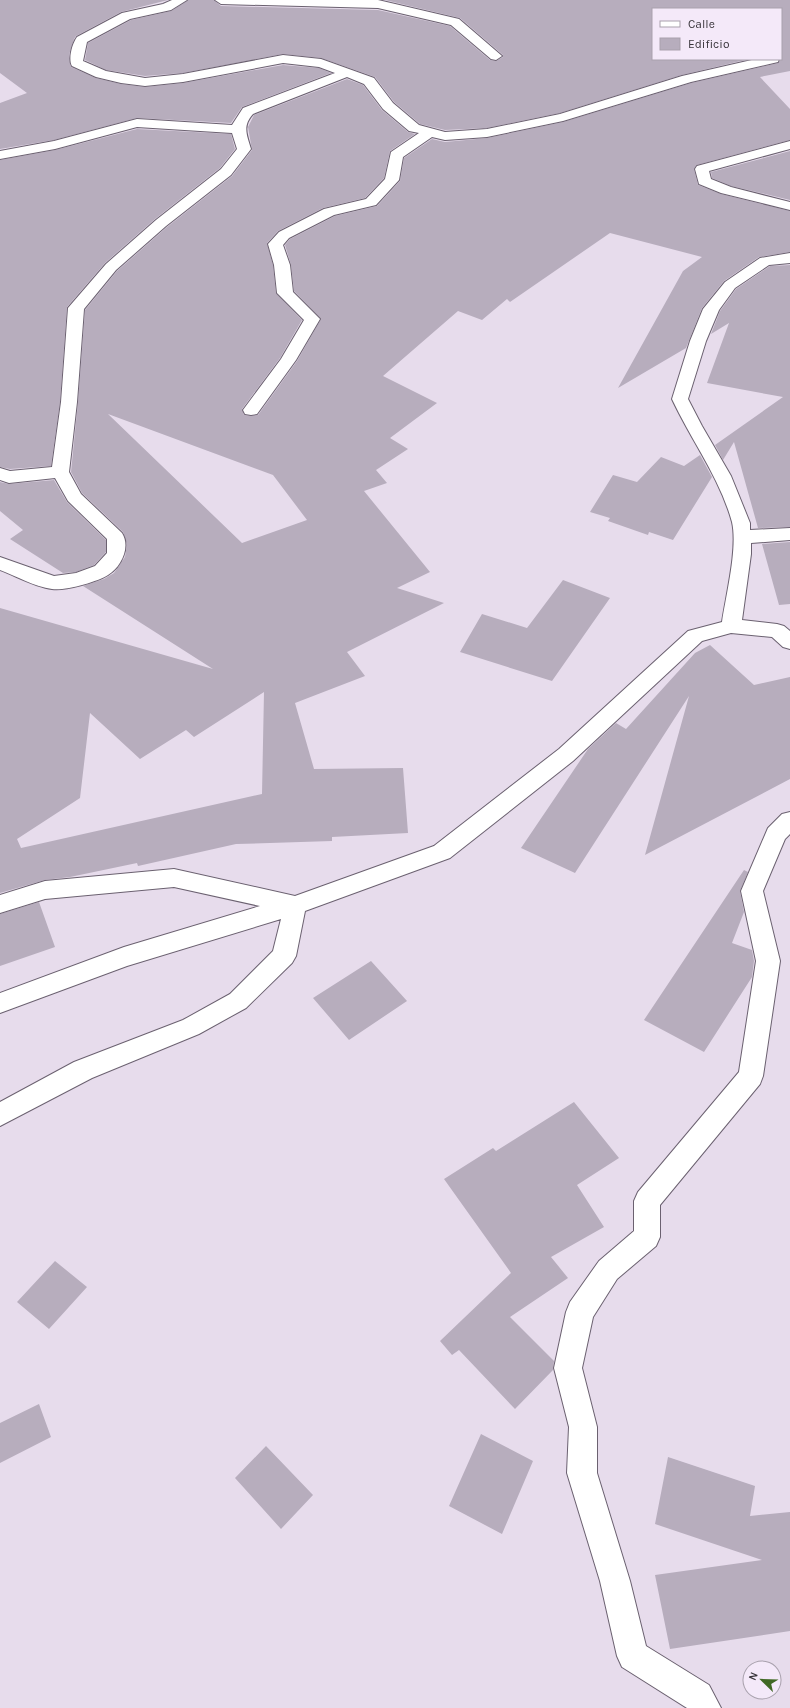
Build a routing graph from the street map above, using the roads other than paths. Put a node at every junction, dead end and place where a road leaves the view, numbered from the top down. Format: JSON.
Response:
{"nodes":[{"id":1,"x":181,"y":0,"type":"edge"},
{"id":2,"x":221,"y":0,"type":"edge"},
{"id":3,"x":496,"y":56,"type":"dead end"},
{"id":4,"x":767,"y":60,"type":"edge"},
{"id":5,"x":348,"y":72,"type":"junction"},
{"id":6,"x":238,"y":129,"type":"junction"},
{"id":7,"x":430,"y":132,"type":"junction"},
{"id":8,"x":790,"y":145,"type":"edge"},
{"id":9,"x":0,"y":155,"type":"edge"},
{"id":10,"x":790,"y":206,"type":"edge"},
{"id":11,"x":790,"y":258,"type":"edge"},
{"id":12,"x":251,"y":410,"type":"dead end"},
{"id":13,"x":60,"y":472,"type":"junction"},
{"id":14,"x":0,"y":474,"type":"edge"},
{"id":15,"x":790,"y":534,"type":"edge"},
{"id":16,"x":742,"y":537,"type":"junction"},
{"id":17,"x":0,"y":563,"type":"edge"},
{"id":18,"x":731,"y":626,"type":"junction"},
{"id":19,"x":790,"y":642,"type":"edge"},
{"id":20,"x":790,"y":820,"type":"edge"},
{"id":21,"x":0,"y":904,"type":"edge"},
{"id":22,"x":295,"y":905,"type":"junction"},
{"id":23,"x":0,"y":1003,"type":"edge"},
{"id":24,"x":0,"y":1115,"type":"edge"},
{"id":25,"x":705,"y":1708,"type":"edge"}],
"edges":[{"from":1,"to":5,"type":"street"},
{"from":2,"to":3,"type":"street"},
{"from":4,"to":7,"type":"street"},
{"from":5,"to":6,"type":"street"},
{"from":5,"to":7,"type":"street"},
{"from":6,"to":9,"type":"street"},
{"from":6,"to":13,"type":"street"},
{"from":7,"to":12,"type":"street"},
{"from":8,"to":10,"type":"street"},
{"from":11,"to":16,"type":"street"},
{"from":13,"to":14,"type":"street"},
{"from":13,"to":17,"type":"street"},
{"from":15,"to":16,"type":"street"},
{"from":16,"to":18,"type":"street"},
{"from":18,"to":19,"type":"street"},
{"from":18,"to":22,"type":"street"},
{"from":20,"to":25,"type":"street"},
{"from":21,"to":22,"type":"street"},
{"from":22,"to":23,"type":"street"},
{"from":22,"to":24,"type":"street"}]}
